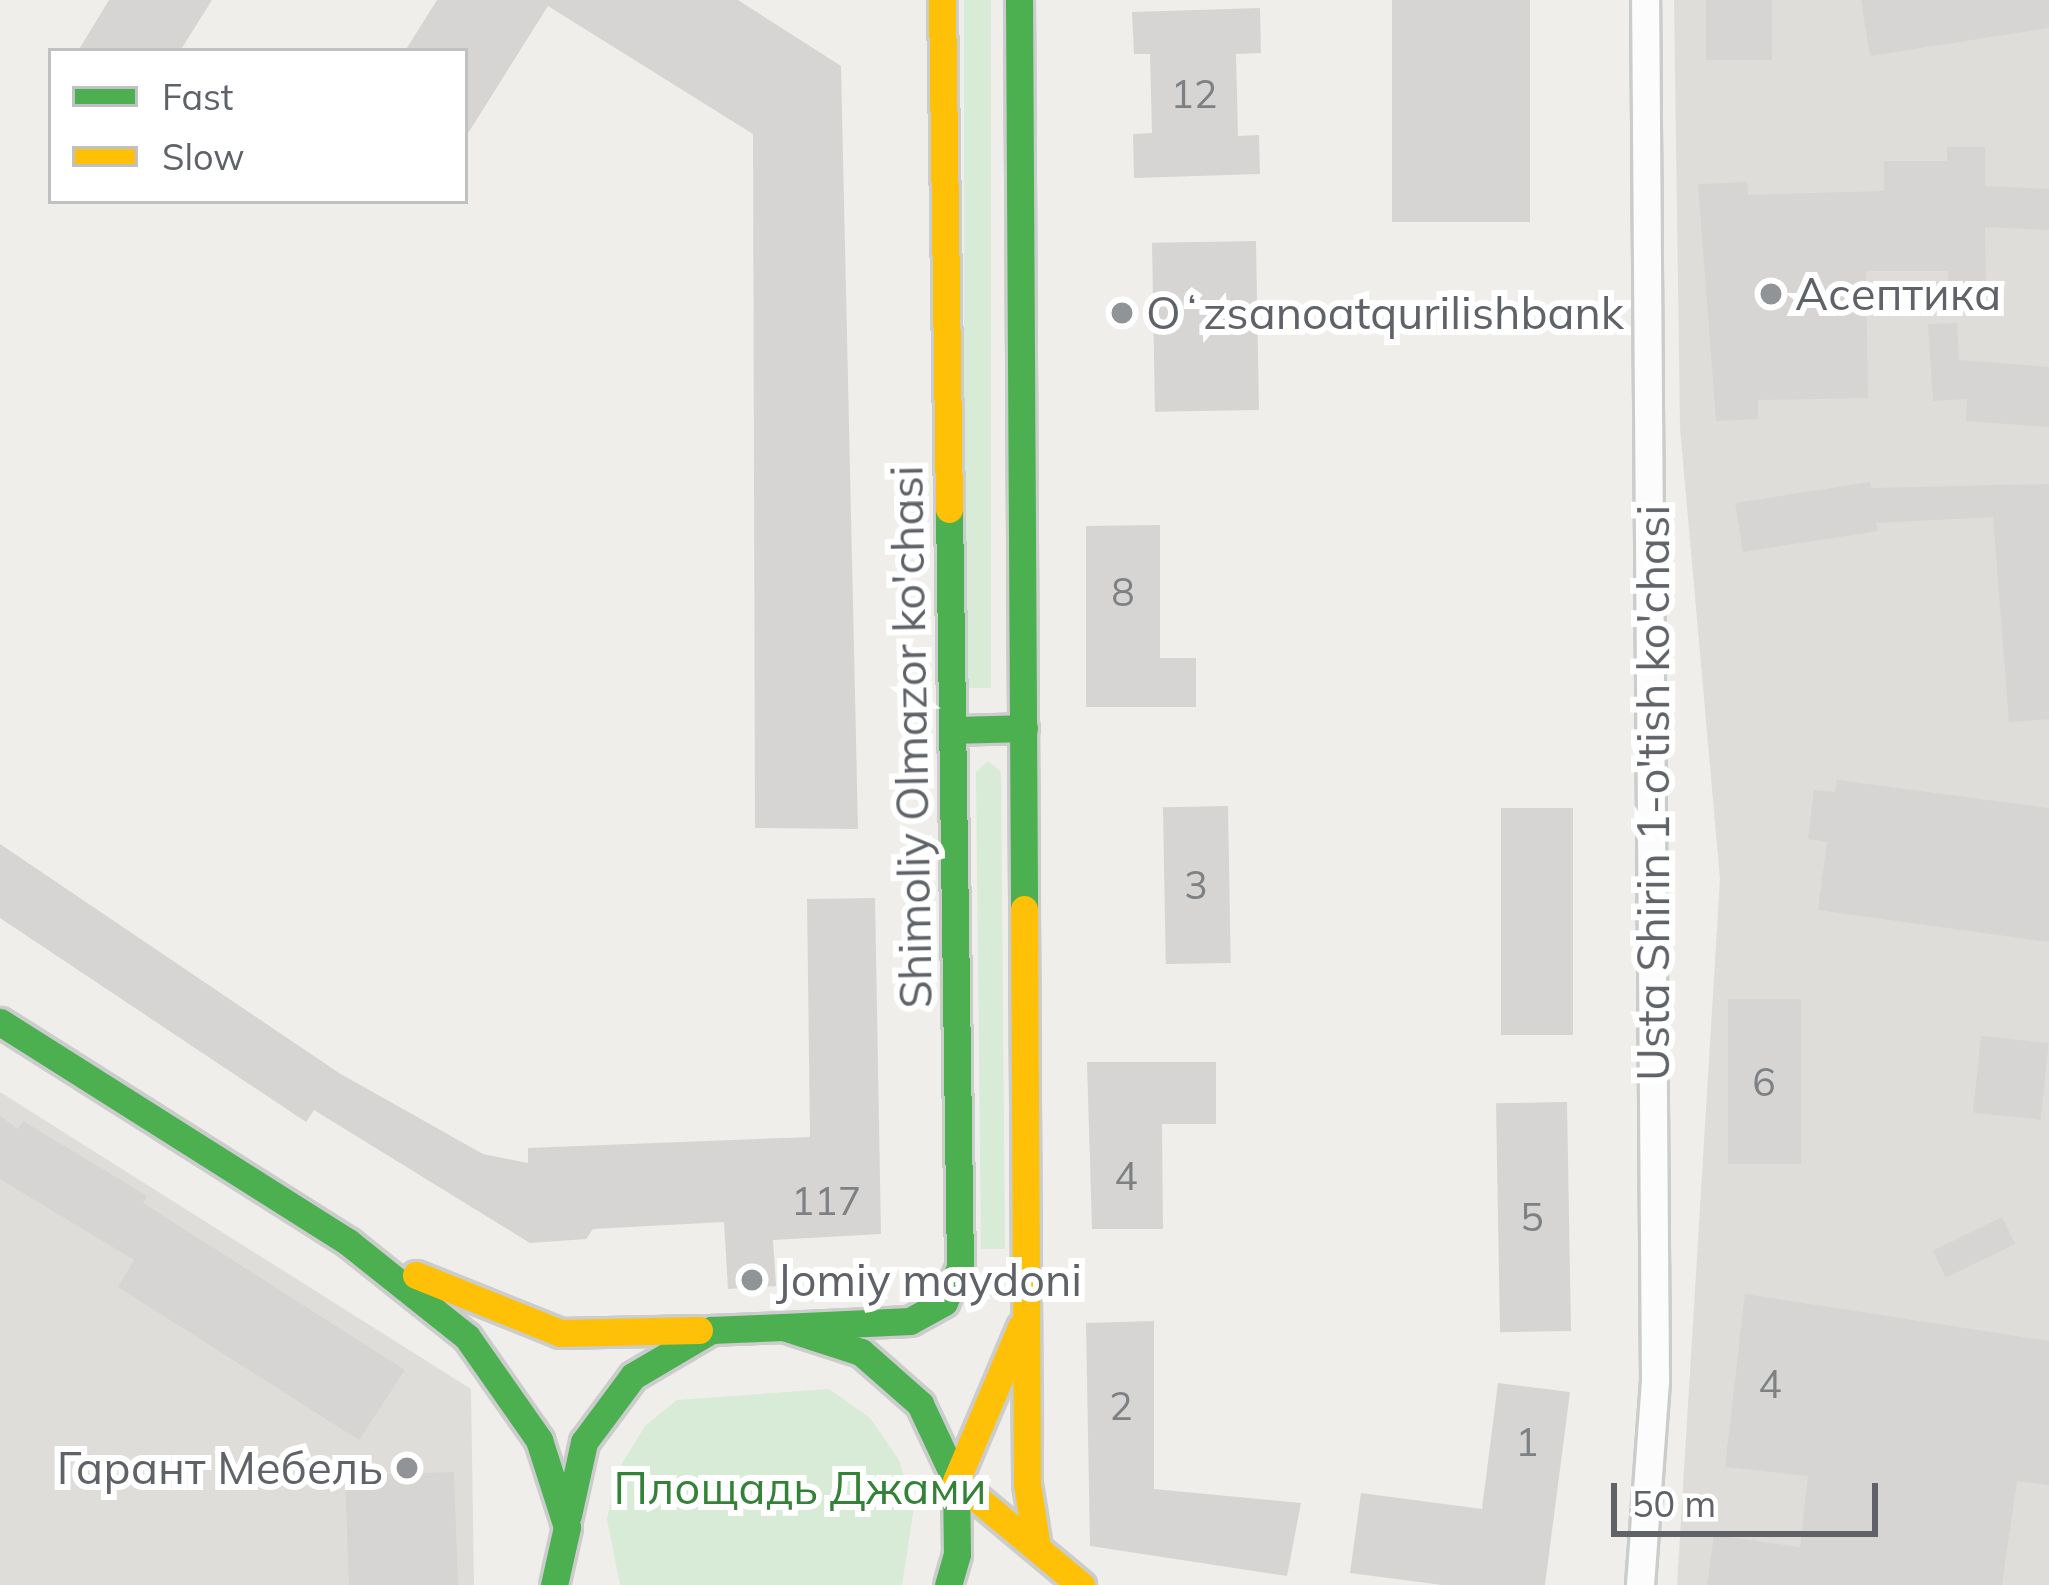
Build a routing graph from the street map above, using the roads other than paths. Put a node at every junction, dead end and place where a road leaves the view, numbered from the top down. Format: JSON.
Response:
{"nodes":[{"id":1,"x":942,"y":0,"type":"edge"},
{"id":2,"x":1019,"y":0,"type":"edge"},
{"id":3,"x":1645,"y":0,"type":"edge"},
{"id":4,"x":1024,"y":728,"type":"junction"},
{"id":5,"x":953,"y":730,"type":"junction"},
{"id":6,"x":0,"y":1022,"type":"edge"},
{"id":7,"x":348,"y":1242,"type":"junction"},
{"id":8,"x":1028,"y":1311,"type":"junction"},
{"id":9,"x":783,"y":1327,"type":"junction"},
{"id":10,"x":711,"y":1330,"type":"junction"},
{"id":11,"x":956,"y":1481,"type":"junction"},
{"id":12,"x":567,"y":1527,"type":"junction"},
{"id":13,"x":1036,"y":1541,"type":"junction"},
{"id":14,"x":554,"y":1585,"type":"edge"},
{"id":15,"x":578,"y":1585,"type":"edge"},
{"id":16,"x":948,"y":1585,"type":"edge"},
{"id":17,"x":1081,"y":1585,"type":"edge"},
{"id":18,"x":1640,"y":1585,"type":"edge"}],
"edges":[{"from":1,"to":5,"type":"main road","name":"Shimoliy Olmazor ko'chasi"},
{"from":2,"to":4,"type":"main road"},
{"from":3,"to":18,"type":"street","name":"Usta Shirin 1-o'tish ko'chasi"},
{"from":4,"to":5,"type":"main road"},
{"from":4,"to":8,"type":"main road"},
{"from":5,"to":9,"type":"main road","name":"Shimoliy Olmazor ko'chasi"},
{"from":6,"to":7,"type":"main road"},
{"from":7,"to":10,"type":"main road"},
{"from":7,"to":12,"type":"main road"},
{"from":8,"to":11,"type":"main road"},
{"from":8,"to":13,"type":"main road"},
{"from":9,"to":10,"type":"main road"},
{"from":9,"to":11,"type":"main road"},
{"from":10,"to":12,"type":"main road"},
{"from":11,"to":13,"type":"main road"},
{"from":11,"to":16,"type":"main road"},
{"from":12,"to":14,"type":"main road"},
{"from":12,"to":15,"type":"main road"},
{"from":13,"to":17,"type":"main road"}]}
